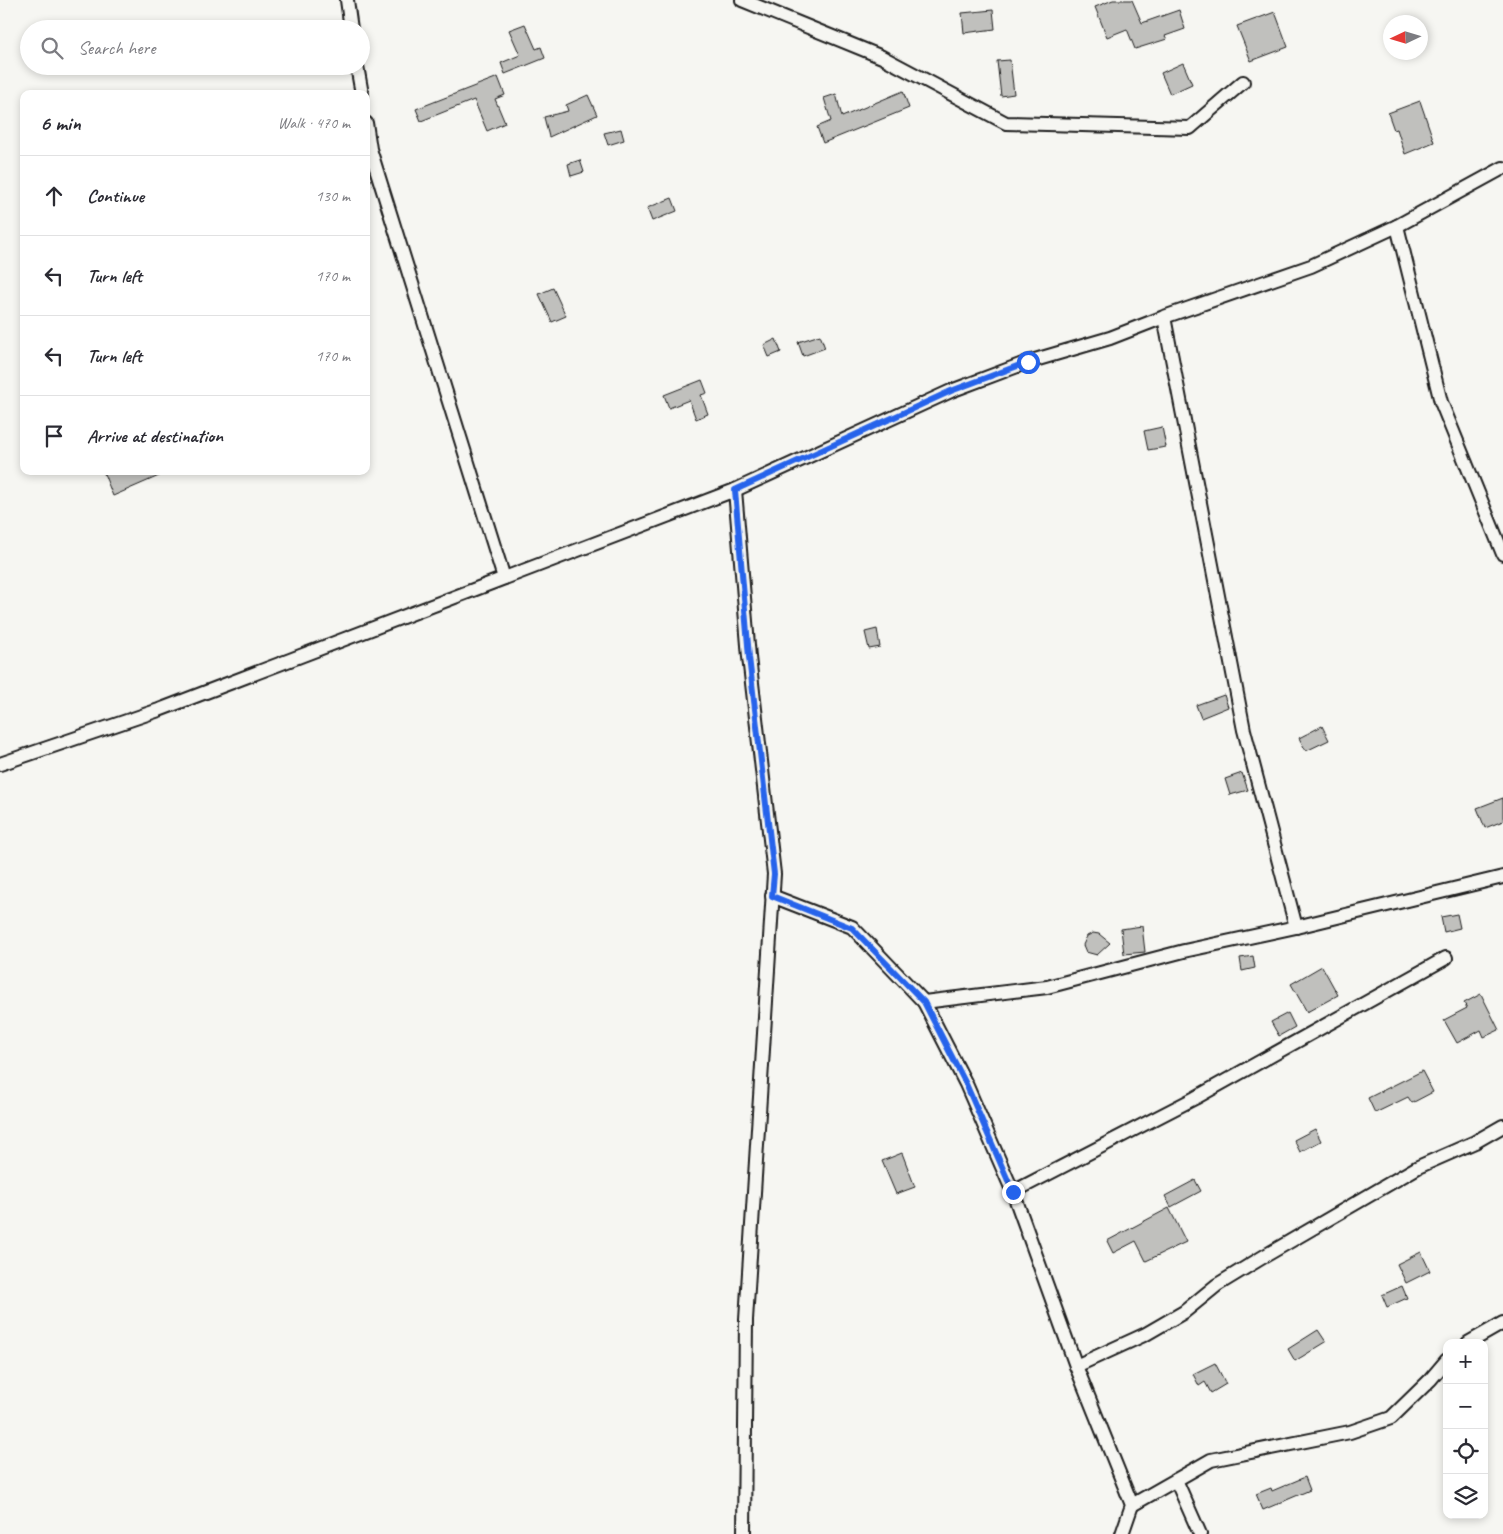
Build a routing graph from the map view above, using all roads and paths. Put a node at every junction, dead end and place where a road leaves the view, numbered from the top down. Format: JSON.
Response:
{"nodes":[{"id":1,"x":346,"y":0,"type":"edge"},
{"id":2,"x":742,"y":0,"type":"edge"},
{"id":3,"x":349,"y":20,"type":"edge"},
{"id":4,"x":359,"y":75,"type":"edge"},
{"id":5,"x":1243,"y":82,"type":"dead end"},
{"id":6,"x":361,"y":90,"type":"edge"},
{"id":7,"x":370,"y":143,"type":"edge"},
{"id":8,"x":1503,"y":168,"type":"edge"},
{"id":9,"x":1397,"y":226,"type":"junction"},
{"id":10,"x":1164,"y":316,"type":"junction"},
{"id":11,"x":735,"y":490,"type":"junction"},
{"id":12,"x":1503,"y":554,"type":"edge"},
{"id":13,"x":504,"y":578,"type":"junction"},
{"id":14,"x":0,"y":764,"type":"edge"},
{"id":15,"x":1503,"y":877,"type":"edge"},
{"id":16,"x":772,"y":896,"type":"junction"},
{"id":17,"x":1296,"y":927,"type":"junction"},
{"id":18,"x":1446,"y":958,"type":"dead end"},
{"id":19,"x":924,"y":1002,"type":"junction"},
{"id":20,"x":1503,"y":1126,"type":"edge"},
{"id":21,"x":1013,"y":1192,"type":"junction"},
{"id":22,"x":1503,"y":1323,"type":"edge"},
{"id":23,"x":1475,"y":1339,"type":"edge"},
{"id":24,"x":1443,"y":1365,"type":"edge"},
{"id":25,"x":1076,"y":1366,"type":"junction"},
{"id":26,"x":1176,"y":1480,"type":"junction"},
{"id":27,"x":1132,"y":1505,"type":"junction"},
{"id":28,"x":744,"y":1534,"type":"edge"},
{"id":29,"x":1122,"y":1534,"type":"edge"},
{"id":30,"x":1200,"y":1534,"type":"edge"}],
"edges":[{"from":1,"to":3,"type":"street"},
{"from":2,"to":5,"type":"street"},
{"from":4,"to":6,"type":"street"},
{"from":7,"to":13,"type":"street"},
{"from":8,"to":9,"type":"street"},
{"from":9,"to":10,"type":"street"},
{"from":9,"to":12,"type":"street"},
{"from":10,"to":11,"type":"street"},
{"from":10,"to":17,"type":"street"},
{"from":11,"to":13,"type":"street"},
{"from":11,"to":16,"type":"street"},
{"from":13,"to":14,"type":"street"},
{"from":15,"to":17,"type":"street"},
{"from":16,"to":19,"type":"street"},
{"from":16,"to":28,"type":"street"},
{"from":17,"to":19,"type":"street"},
{"from":18,"to":21,"type":"street"},
{"from":19,"to":21,"type":"street"},
{"from":20,"to":25,"type":"street"},
{"from":21,"to":25,"type":"street"},
{"from":22,"to":23,"type":"street"},
{"from":24,"to":26,"type":"street"},
{"from":25,"to":27,"type":"street"},
{"from":26,"to":27,"type":"street"},
{"from":26,"to":30,"type":"street"},
{"from":27,"to":29,"type":"street"}]}
